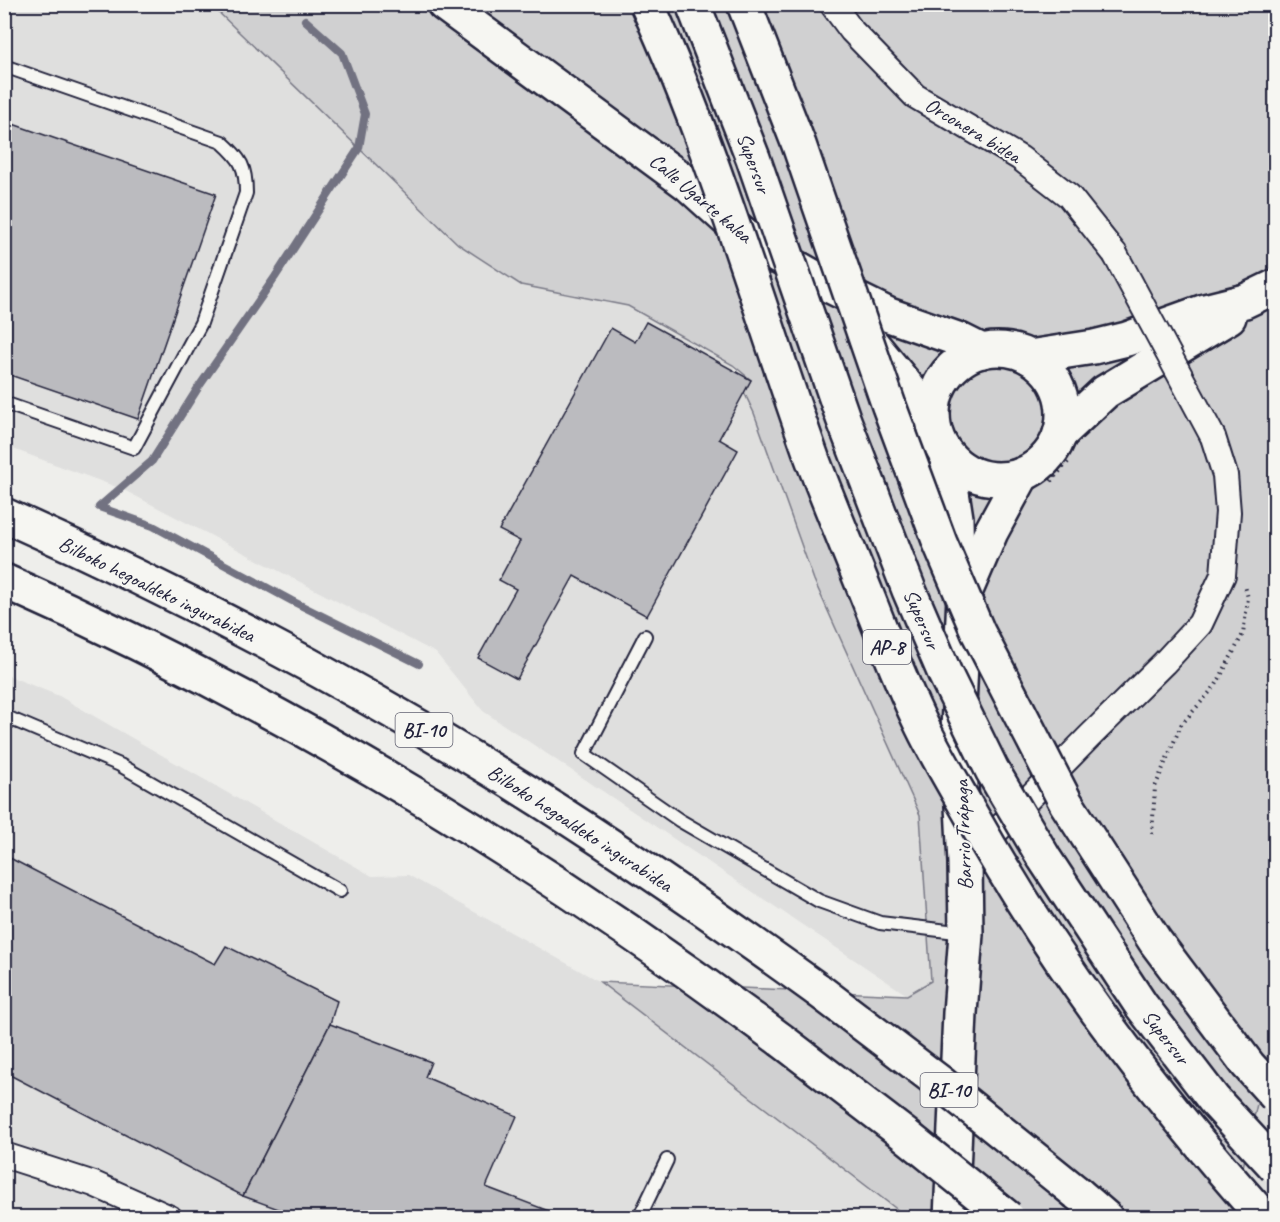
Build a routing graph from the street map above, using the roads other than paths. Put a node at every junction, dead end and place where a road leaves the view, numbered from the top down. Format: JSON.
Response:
{"nodes":[{"id":1,"x":444,"y":4,"type":"edge"},
{"id":2,"x":647,"y":4,"type":"edge"},
{"id":3,"x":693,"y":4,"type":"edge"},
{"id":4,"x":744,"y":4,"type":"edge"},
{"id":5,"x":832,"y":4,"type":"edge"},
{"id":6,"x":4,"y":66,"type":"edge"},
{"id":7,"x":824,"y":283,"type":"junction"},
{"id":8,"x":1275,"y":286,"type":"edge"},
{"id":9,"x":1245,"y":301,"type":"junction"},
{"id":10,"x":982,"y":351,"type":"junction"},
{"id":11,"x":1029,"y":357,"type":"junction"},
{"id":12,"x":4,"y":403,"type":"edge"},
{"id":13,"x":933,"y":418,"type":"junction"},
{"id":14,"x":1066,"y":446,"type":"junction"},
{"id":15,"x":946,"y":454,"type":"junction"},
{"id":16,"x":1036,"y":478,"type":"junction"},
{"id":17,"x":4,"y":515,"type":"edge"},
{"id":18,"x":4,"y":581,"type":"edge"},
{"id":19,"x":964,"y":595,"type":"junction"},
{"id":20,"x":645,"y":636,"type":"dead end"},
{"id":21,"x":4,"y":716,"type":"edge"},
{"id":22,"x":965,"y":863,"type":"junction"},
{"id":23,"x":340,"y":891,"type":"dead end"},
{"id":24,"x":966,"y":934,"type":"junction"},
{"id":25,"x":1275,"y":1095,"type":"edge"},
{"id":26,"x":4,"y":1155,"type":"edge"},
{"id":27,"x":667,"y":1160,"type":"dead end"},
{"id":28,"x":1275,"y":1167,"type":"edge"},
{"id":29,"x":170,"y":1218,"type":"edge"},
{"id":30,"x":639,"y":1218,"type":"edge"},
{"id":31,"x":951,"y":1218,"type":"edge"},
{"id":32,"x":1008,"y":1218,"type":"edge"},
{"id":33,"x":1106,"y":1218,"type":"edge"},
{"id":34,"x":1264,"y":1218,"type":"edge"}],
"edges":[{"from":1,"to":7,"type":"main road","name":"Calle Ugarte kalea"},
{"from":2,"to":34,"type":"main road","number":"AP-8","bridge":true},
{"from":3,"to":28,"type":"main road","name":"Supersur","number":"AP-8","bridge":true},
{"from":4,"to":25,"type":"main road","bridge":true},
{"from":5,"to":22,"type":"street","name":"Orconera bidea","bridge":true},
{"from":6,"to":12,"type":"lane"},
{"from":7,"to":10,"type":"main road","name":"Calle Ugarte kalea"},
{"from":7,"to":13,"type":"main road"},
{"from":8,"to":9,"type":"main road"},
{"from":9,"to":11,"type":"main road"},
{"from":9,"to":14,"type":"main road"},
{"from":10,"to":11,"type":"main road"},
{"from":10,"to":13,"type":"main road"},
{"from":11,"to":14,"type":"main road"},
{"from":13,"to":15,"type":"main road"},
{"from":14,"to":16,"type":"main road"},
{"from":15,"to":16,"type":"main road"},
{"from":15,"to":19,"type":"main road","name":"Barrio Trápaga"},
{"from":16,"to":19,"type":"main road"},
{"from":17,"to":33,"type":"main road","name":"Bilboko hegoaldeko ingurabidea","number":"BI-10","bridge":true},
{"from":18,"to":32,"type":"main road","number":"BI-10","bridge":true},
{"from":19,"to":22,"type":"main road","name":"Barrio Trápaga"},
{"from":20,"to":24,"type":"lane"},
{"from":21,"to":23,"type":"lane"},
{"from":22,"to":24,"type":"main road","name":"Barrio Trápaga"},
{"from":24,"to":31,"type":"main road","name":"Barrio Trápaga"},
{"from":26,"to":29,"type":"street"},
{"from":27,"to":30,"type":"lane"}]}
